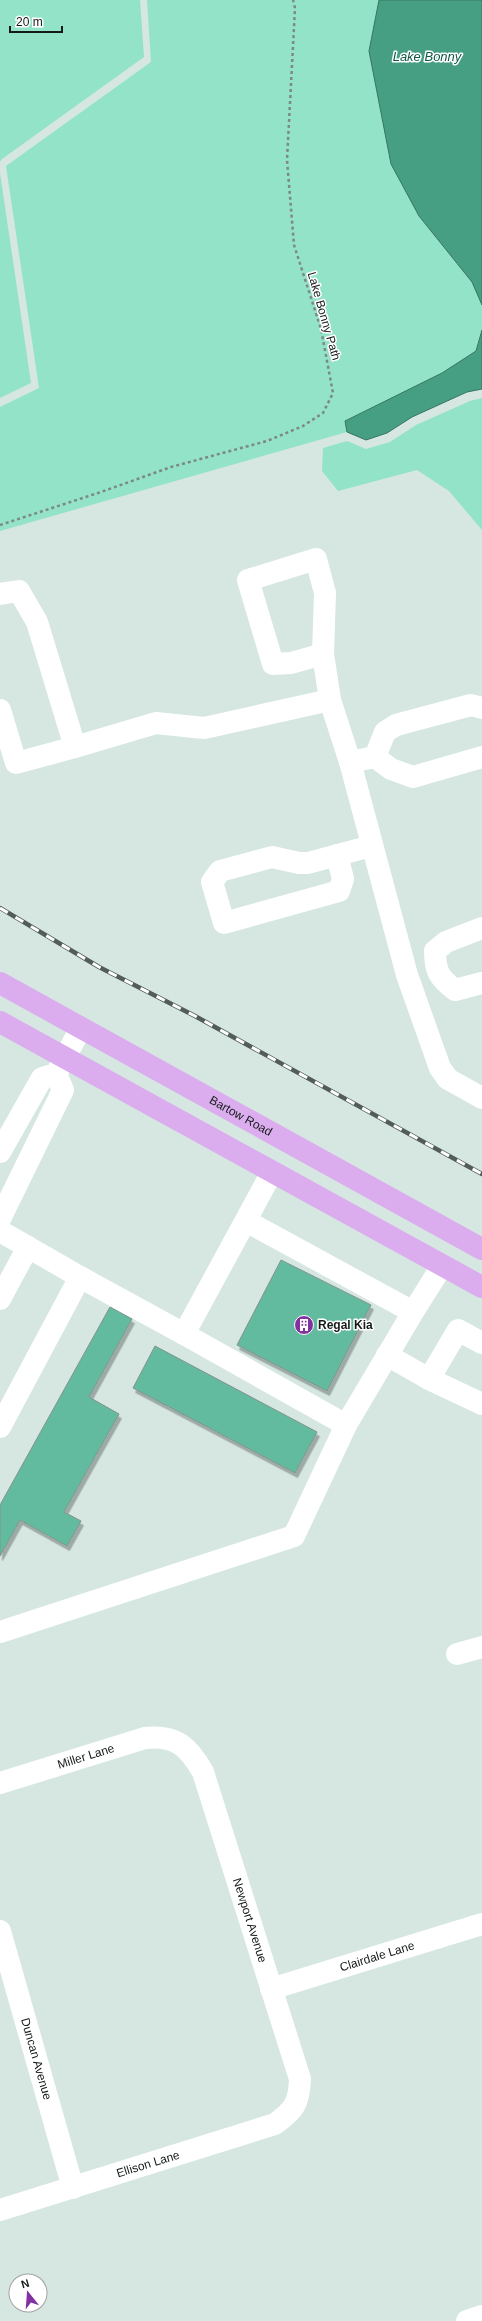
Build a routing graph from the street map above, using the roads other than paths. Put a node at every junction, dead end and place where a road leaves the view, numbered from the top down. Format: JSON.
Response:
{"nodes":[{"id":1,"x":0,"y":594,"type":"edge"},
{"id":2,"x":323,"y":654,"type":"junction"},
{"id":3,"x":330,"y":700,"type":"junction"},
{"id":4,"x":482,"y":708,"type":"edge"},
{"id":5,"x":0,"y":710,"type":"edge"},
{"id":6,"x":75,"y":747,"type":"junction"},
{"id":7,"x":375,"y":756,"type":"junction"},
{"id":8,"x":482,"y":757,"type":"edge"},
{"id":9,"x":350,"y":762,"type":"junction"},
{"id":10,"x":371,"y":846,"type":"junction"},
{"id":11,"x":337,"y":855,"type":"junction"},
{"id":12,"x":482,"y":928,"type":"edge"},
{"id":13,"x":435,"y":968,"type":"junction"},
{"id":14,"x":407,"y":975,"type":"junction"},
{"id":15,"x":0,"y":983,"type":"edge"},
{"id":16,"x":482,"y":983,"type":"edge"},
{"id":17,"x":0,"y":1022,"type":"edge"},
{"id":18,"x":81,"y":1028,"type":"junction"},
{"id":19,"x":60,"y":1066,"type":"junction"},
{"id":20,"x":482,"y":1098,"type":"edge"},
{"id":21,"x":0,"y":1152,"type":"edge"},
{"id":22,"x":272,"y":1172,"type":"junction"},
{"id":23,"x":0,"y":1219,"type":"edge"},
{"id":24,"x":246,"y":1220,"type":"junction"},
{"id":25,"x":0,"y":1231,"type":"edge"},
{"id":26,"x":28,"y":1247,"type":"junction"},
{"id":27,"x":482,"y":1249,"type":"edge"},
{"id":28,"x":442,"y":1266,"type":"junction"},
{"id":29,"x":80,"y":1277,"type":"junction"},
{"id":30,"x":482,"y":1288,"type":"edge"},
{"id":31,"x":0,"y":1299,"type":"edge"},
{"id":32,"x":413,"y":1312,"type":"junction"},
{"id":33,"x":184,"y":1334,"type":"junction"},
{"id":34,"x":482,"y":1343,"type":"edge"},
{"id":35,"x":387,"y":1355,"type":"junction"},
{"id":36,"x":429,"y":1379,"type":"junction"},
{"id":37,"x":482,"y":1404,"type":"edge"},
{"id":38,"x":346,"y":1425,"type":"junction"},
{"id":39,"x":0,"y":1428,"type":"edge"},
{"id":40,"x":0,"y":1632,"type":"edge"},
{"id":41,"x":482,"y":1647,"type":"edge"},
{"id":42,"x":457,"y":1654,"type":"dead end"},
{"id":43,"x":173,"y":1740,"type":"joint"},
{"id":44,"x":0,"y":1783,"type":"edge"},
{"id":45,"x":482,"y":1924,"type":"edge"},
{"id":46,"x":0,"y":1931,"type":"edge"},
{"id":47,"x":271,"y":1989,"type":"junction"},
{"id":48,"x":292,"y":2111,"type":"joint"},
{"id":49,"x":73,"y":2188,"type":"junction"},
{"id":50,"x":0,"y":2210,"type":"edge"},
{"id":51,"x":482,"y":2316,"type":"edge"},
{"id":52,"x":467,"y":2321,"type":"edge"}],
"edges":[{"from":1,"to":6,"type":"street"},
{"from":2,"to":2,"type":"street"},
{"from":2,"to":3,"type":"street"},
{"from":3,"to":6,"type":"street"},
{"from":3,"to":9,"type":"street"},
{"from":4,"to":7,"type":"street"},
{"from":5,"to":6,"type":"street"},
{"from":7,"to":8,"type":"street"},
{"from":7,"to":9,"type":"street"},
{"from":9,"to":10,"type":"street"},
{"from":10,"to":11,"type":"street"},
{"from":10,"to":14,"type":"street"},
{"from":11,"to":11,"type":"street"},
{"from":12,"to":13,"type":"street"},
{"from":13,"to":14,"type":"street"},
{"from":13,"to":16,"type":"street"},
{"from":14,"to":20,"type":"street"},
{"from":15,"to":18,"type":"main road","name":"Bartow Road"},
{"from":17,"to":19,"type":"main road"},
{"from":18,"to":19,"type":"street"},
{"from":18,"to":27,"type":"main road","name":"Bartow Road"},
{"from":19,"to":21,"type":"street"},
{"from":19,"to":22,"type":"main road"},
{"from":19,"to":23,"type":"street"},
{"from":22,"to":24,"type":"street"},
{"from":22,"to":28,"type":"main road"},
{"from":24,"to":32,"type":"street"},
{"from":24,"to":33,"type":"street"},
{"from":25,"to":26,"type":"street"},
{"from":26,"to":29,"type":"street"},
{"from":26,"to":31,"type":"street"},
{"from":28,"to":30,"type":"main road"},
{"from":28,"to":32,"type":"street"},
{"from":29,"to":33,"type":"street"},
{"from":29,"to":39,"type":"street"},
{"from":32,"to":35,"type":"street"},
{"from":33,"to":38,"type":"street"},
{"from":34,"to":36,"type":"street"},
{"from":35,"to":36,"type":"street"},
{"from":35,"to":38,"type":"street"},
{"from":36,"to":37,"type":"street"},
{"from":38,"to":40,"type":"street"},
{"from":41,"to":42,"type":"street"},
{"from":43,"to":44,"type":"street","name":"Miller Lane"},
{"from":43,"to":47,"type":"street","name":"Newport Avenue"},
{"from":45,"to":47,"type":"street","name":"Clairdale Lane"},
{"from":46,"to":49,"type":"street","name":"Duncan Avenue"},
{"from":47,"to":48,"type":"street","name":"Newport Avenue"},
{"from":48,"to":49,"type":"street","name":"Ellison Lane"},
{"from":49,"to":50,"type":"street","name":"Ellison Lane"},
{"from":51,"to":52,"type":"street"}]}
